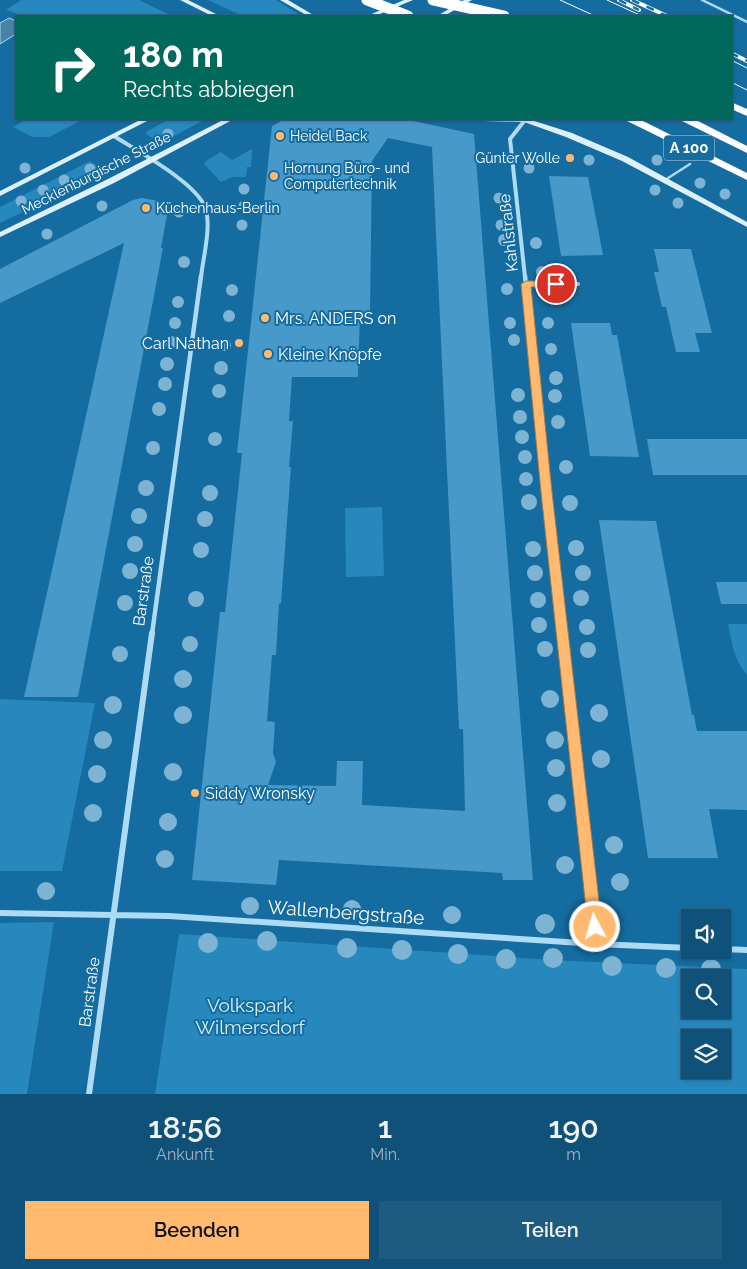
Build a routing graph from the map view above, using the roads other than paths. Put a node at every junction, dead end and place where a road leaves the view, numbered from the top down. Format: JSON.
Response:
{"nodes":[{"id":1,"x":183,"y":0,"type":"edge"},
{"id":2,"x":283,"y":0,"type":"edge"},
{"id":3,"x":367,"y":0,"type":"edge"},
{"id":4,"x":410,"y":0,"type":"edge"},
{"id":5,"x":427,"y":0,"type":"edge"},
{"id":6,"x":433,"y":0,"type":"edge"},
{"id":7,"x":469,"y":0,"type":"edge"},
{"id":8,"x":702,"y":0,"type":"edge"},
{"id":9,"x":215,"y":15,"type":"edge"},
{"id":10,"x":310,"y":15,"type":"edge"},
{"id":11,"x":372,"y":15,"type":"edge"},
{"id":12,"x":405,"y":15,"type":"edge"},
{"id":13,"x":442,"y":15,"type":"edge"},
{"id":14,"x":464,"y":15,"type":"edge"},
{"id":15,"x":500,"y":15,"type":"edge"},
{"id":16,"x":733,"y":15,"type":"edge"},
{"id":17,"x":733,"y":15,"type":"edge"},
{"id":18,"x":747,"y":22,"type":"edge"},
{"id":19,"x":733,"y":106,"type":"edge"},
{"id":20,"x":747,"y":113,"type":"edge"},
{"id":21,"x":145,"y":120,"type":"edge"},
{"id":22,"x":228,"y":120,"type":"edge"},
{"id":23,"x":524,"y":120,"type":"edge"},
{"id":24,"x":528,"y":120,"type":"edge"},
{"id":25,"x":633,"y":120,"type":"edge"},
{"id":26,"x":688,"y":120,"type":"edge"},
{"id":27,"x":114,"y":136,"type":"junction"},
{"id":28,"x":747,"y":150,"type":"edge"},
{"id":29,"x":150,"y":160,"type":"junction"},
{"id":30,"x":690,"y":164,"type":"dead end"},
{"id":31,"x":747,"y":177,"type":"edge"},
{"id":32,"x":665,"y":180,"type":"junction"},
{"id":33,"x":0,"y":194,"type":"edge"},
{"id":34,"x":747,"y":225,"type":"edge"},
{"id":35,"x":0,"y":235,"type":"edge"},
{"id":36,"x":526,"y":284,"type":"junction"},
{"id":37,"x":578,"y":284,"type":"dead end"},
{"id":38,"x":0,"y":913,"type":"edge"},
{"id":39,"x":113,"y":914,"type":"junction"},
{"id":40,"x":597,"y":944,"type":"junction"},
{"id":41,"x":681,"y":948,"type":"edge"},
{"id":42,"x":731,"y":949,"type":"edge"},
{"id":43,"x":747,"y":950,"type":"edge"},
{"id":44,"x":89,"y":1094,"type":"edge"}],
"edges":[{"from":1,"to":9,"type":"main road"},
{"from":2,"to":10,"type":"main road"},
{"from":3,"to":12,"type":"highway","bridge":true},
{"from":4,"to":11,"type":"main road"},
{"from":5,"to":14,"type":"highway"},
{"from":6,"to":15,"type":"highway","bridge":true},
{"from":7,"to":13,"type":"main road"},
{"from":8,"to":16,"type":"lane"},
{"from":17,"to":18,"type":"lane"},
{"from":19,"to":20,"type":"highway"},
{"from":21,"to":27,"type":"main road","name":"Mecklenburgische Straße"},
{"from":22,"to":29,"type":"main road","name":"Mecklenburgische Straße"},
{"from":23,"to":36,"type":"street","name":"Kahlstraße"},
{"from":24,"to":32,"type":"main road"},
{"from":25,"to":31,"type":"highway","number":"A 100"},
{"from":26,"to":28,"type":"highway","number":"A 100"},
{"from":27,"to":29,"type":"street","name":"Barstraße"},
{"from":27,"to":33,"type":"main road","name":"Mecklenburgische Straße"},
{"from":29,"to":35,"type":"main road","name":"Mecklenburgische Straße"},
{"from":29,"to":39,"type":"street","name":"Barstraße"},
{"from":30,"to":32,"type":"lane"},
{"from":32,"to":34,"type":"main road"},
{"from":36,"to":37,"type":"lane"},
{"from":36,"to":40,"type":"street","name":"Kahlstraße"},
{"from":38,"to":39,"type":"street","name":"Wallenbergstraße"},
{"from":39,"to":40,"type":"street","name":"Wallenbergstraße"},
{"from":39,"to":44,"type":"street","name":"Barstraße"},
{"from":40,"to":41,"type":"street","name":"Wallenbergstraße"},
{"from":42,"to":43,"type":"street"}]}
